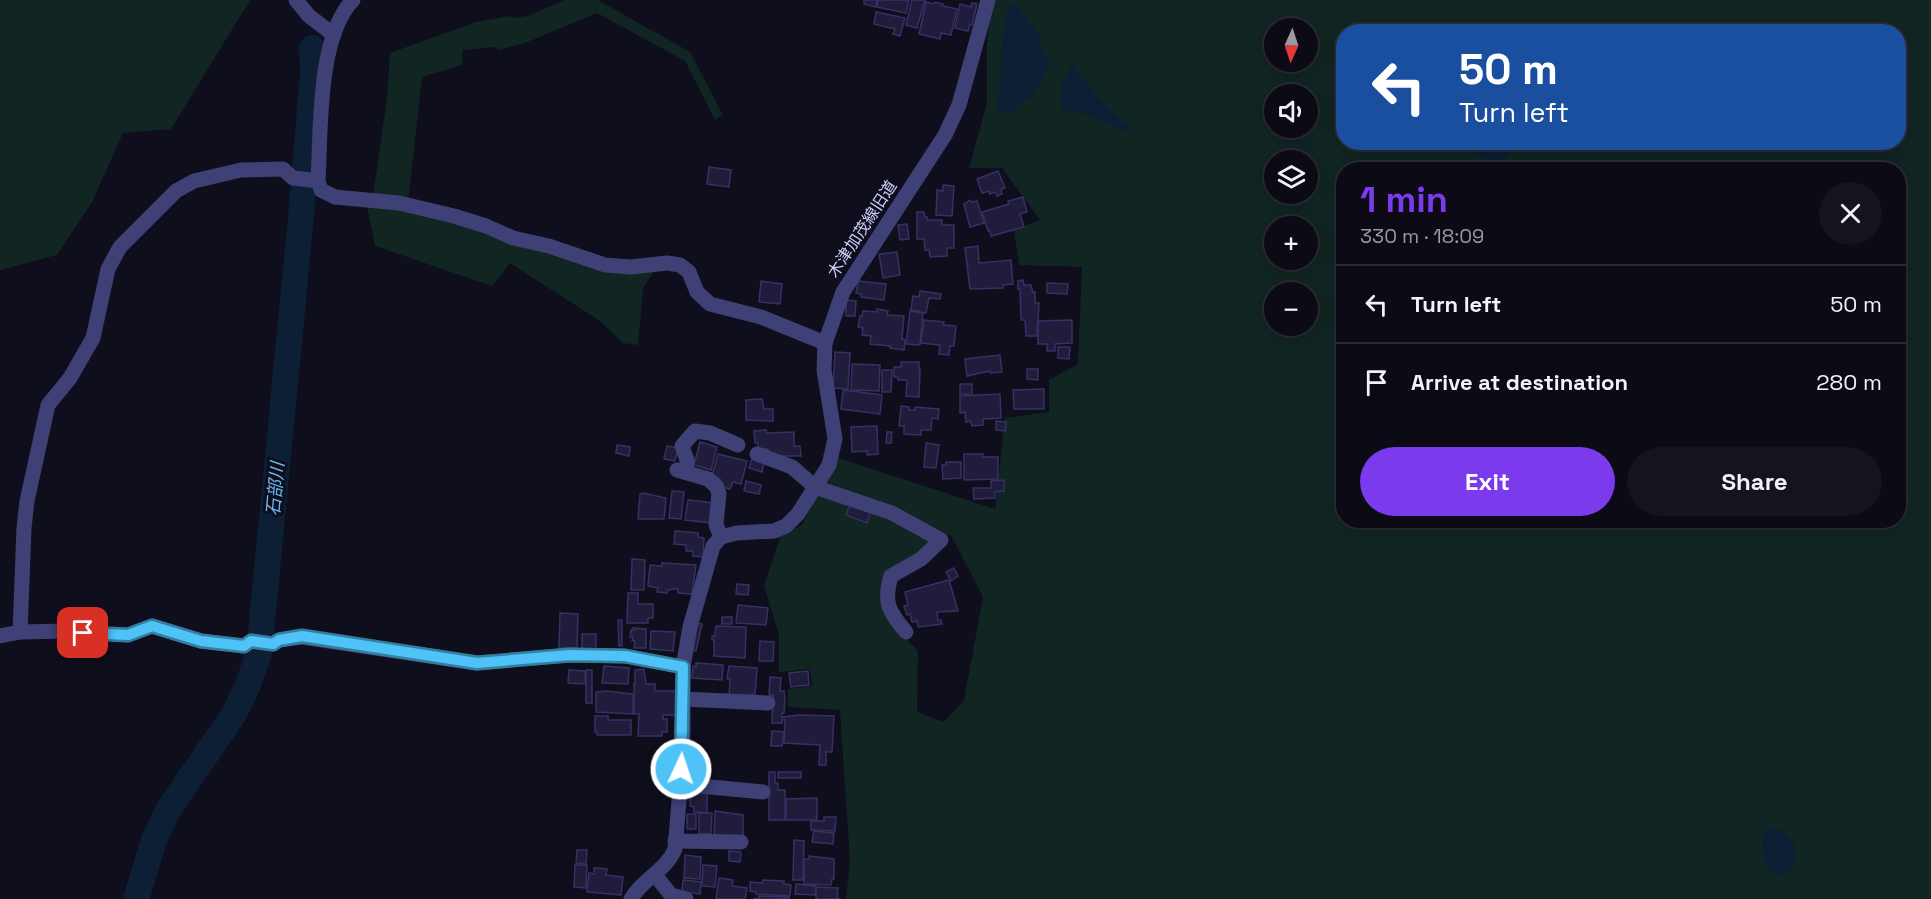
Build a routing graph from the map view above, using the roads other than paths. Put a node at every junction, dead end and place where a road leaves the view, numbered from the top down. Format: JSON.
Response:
{"nodes":[{"id":1,"x":296,"y":0,"type":"edge"},
{"id":2,"x":353,"y":0,"type":"edge"},
{"id":3,"x":988,"y":0,"type":"edge"},
{"id":4,"x":334,"y":35,"type":"junction"},
{"id":5,"x":315,"y":180,"type":"junction"},
{"id":6,"x":825,"y":343,"type":"junction"},
{"id":7,"x":738,"y":445,"type":"dead end"},
{"id":8,"x":757,"y":454,"type":"dead end"},
{"id":9,"x":815,"y":487,"type":"junction"},
{"id":10,"x":721,"y":537,"type":"junction"},
{"id":11,"x":20,"y":632,"type":"junction"},
{"id":12,"x":906,"y":632,"type":"dead end"},
{"id":13,"x":0,"y":636,"type":"edge"},
{"id":14,"x":683,"y":667,"type":"junction"},
{"id":15,"x":683,"y":699,"type":"junction"},
{"id":16,"x":768,"y":703,"type":"dead end"},
{"id":17,"x":680,"y":784,"type":"junction"},
{"id":18,"x":763,"y":792,"type":"dead end"},
{"id":19,"x":675,"y":841,"type":"junction"},
{"id":20,"x":741,"y":842,"type":"dead end"},
{"id":21,"x":655,"y":875,"type":"junction"},
{"id":22,"x":666,"y":894,"type":"edge"},
{"id":23,"x":631,"y":899,"type":"edge"},
{"id":24,"x":686,"y":899,"type":"edge"}],
"edges":[{"from":1,"to":4,"type":"street"},
{"from":2,"to":4,"type":"street"},
{"from":3,"to":6,"type":"street","name":"木津加茂線旧道"},
{"from":4,"to":5,"type":"street"},
{"from":5,"to":6,"type":"street"},
{"from":5,"to":11,"type":"street"},
{"from":6,"to":9,"type":"street","name":"木津加茂線旧道"},
{"from":7,"to":10,"type":"street"},
{"from":8,"to":9,"type":"street"},
{"from":9,"to":10,"type":"street","name":"木津加茂線旧道"},
{"from":9,"to":12,"type":"street"},
{"from":10,"to":14,"type":"street"},
{"from":11,"to":13,"type":"street"},
{"from":11,"to":14,"type":"street"},
{"from":14,"to":15,"type":"street"},
{"from":15,"to":16,"type":"street"},
{"from":15,"to":17,"type":"street"},
{"from":17,"to":18,"type":"street"},
{"from":17,"to":19,"type":"street"},
{"from":19,"to":20,"type":"street"},
{"from":19,"to":21,"type":"street"},
{"from":21,"to":22,"type":"street"},
{"from":21,"to":23,"type":"street"},
{"from":22,"to":24,"type":"street"}]}
